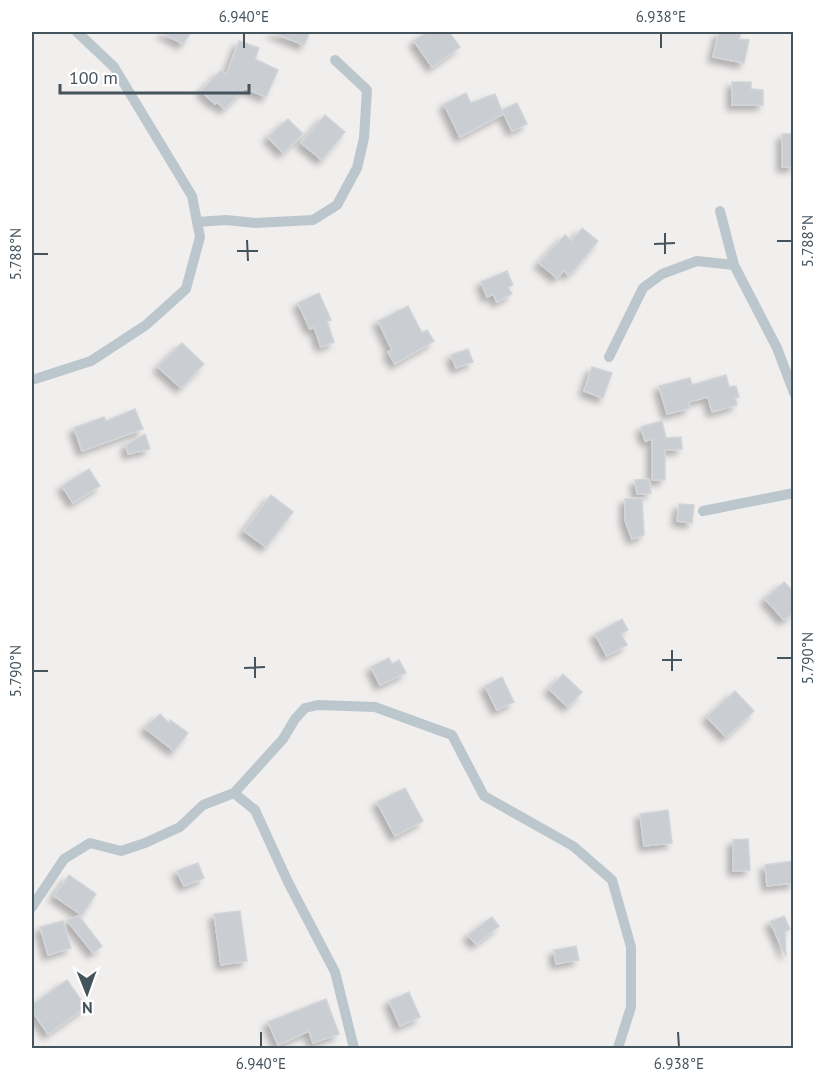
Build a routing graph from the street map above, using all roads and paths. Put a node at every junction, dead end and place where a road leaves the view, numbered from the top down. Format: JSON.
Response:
{"nodes":[{"id":1,"x":77,"y":32,"type":"edge"},
{"id":2,"x":335,"y":60,"type":"dead end"},
{"id":3,"x":720,"y":211,"type":"dead end"},
{"id":4,"x":197,"y":222,"type":"junction"},
{"id":5,"x":734,"y":265,"type":"junction"},
{"id":6,"x":609,"y":357,"type":"dead end"},
{"id":7,"x":32,"y":380,"type":"edge"},
{"id":8,"x":794,"y":393,"type":"edge"},
{"id":9,"x":794,"y":493,"type":"edge"},
{"id":10,"x":703,"y":511,"type":"dead end"},
{"id":11,"x":234,"y":793,"type":"junction"},
{"id":12,"x":32,"y":907,"type":"edge"},
{"id":13,"x":354,"y":1048,"type":"edge"},
{"id":14,"x":618,"y":1048,"type":"edge"}],
"edges":[{"from":1,"to":4,"type":"street"},
{"from":2,"to":4,"type":"street"},
{"from":3,"to":5,"type":"street"},
{"from":4,"to":7,"type":"street"},
{"from":5,"to":6,"type":"street"},
{"from":5,"to":8,"type":"street"},
{"from":9,"to":10,"type":"street"},
{"from":11,"to":12,"type":"street"},
{"from":11,"to":13,"type":"street"},
{"from":11,"to":14,"type":"street"}]}
